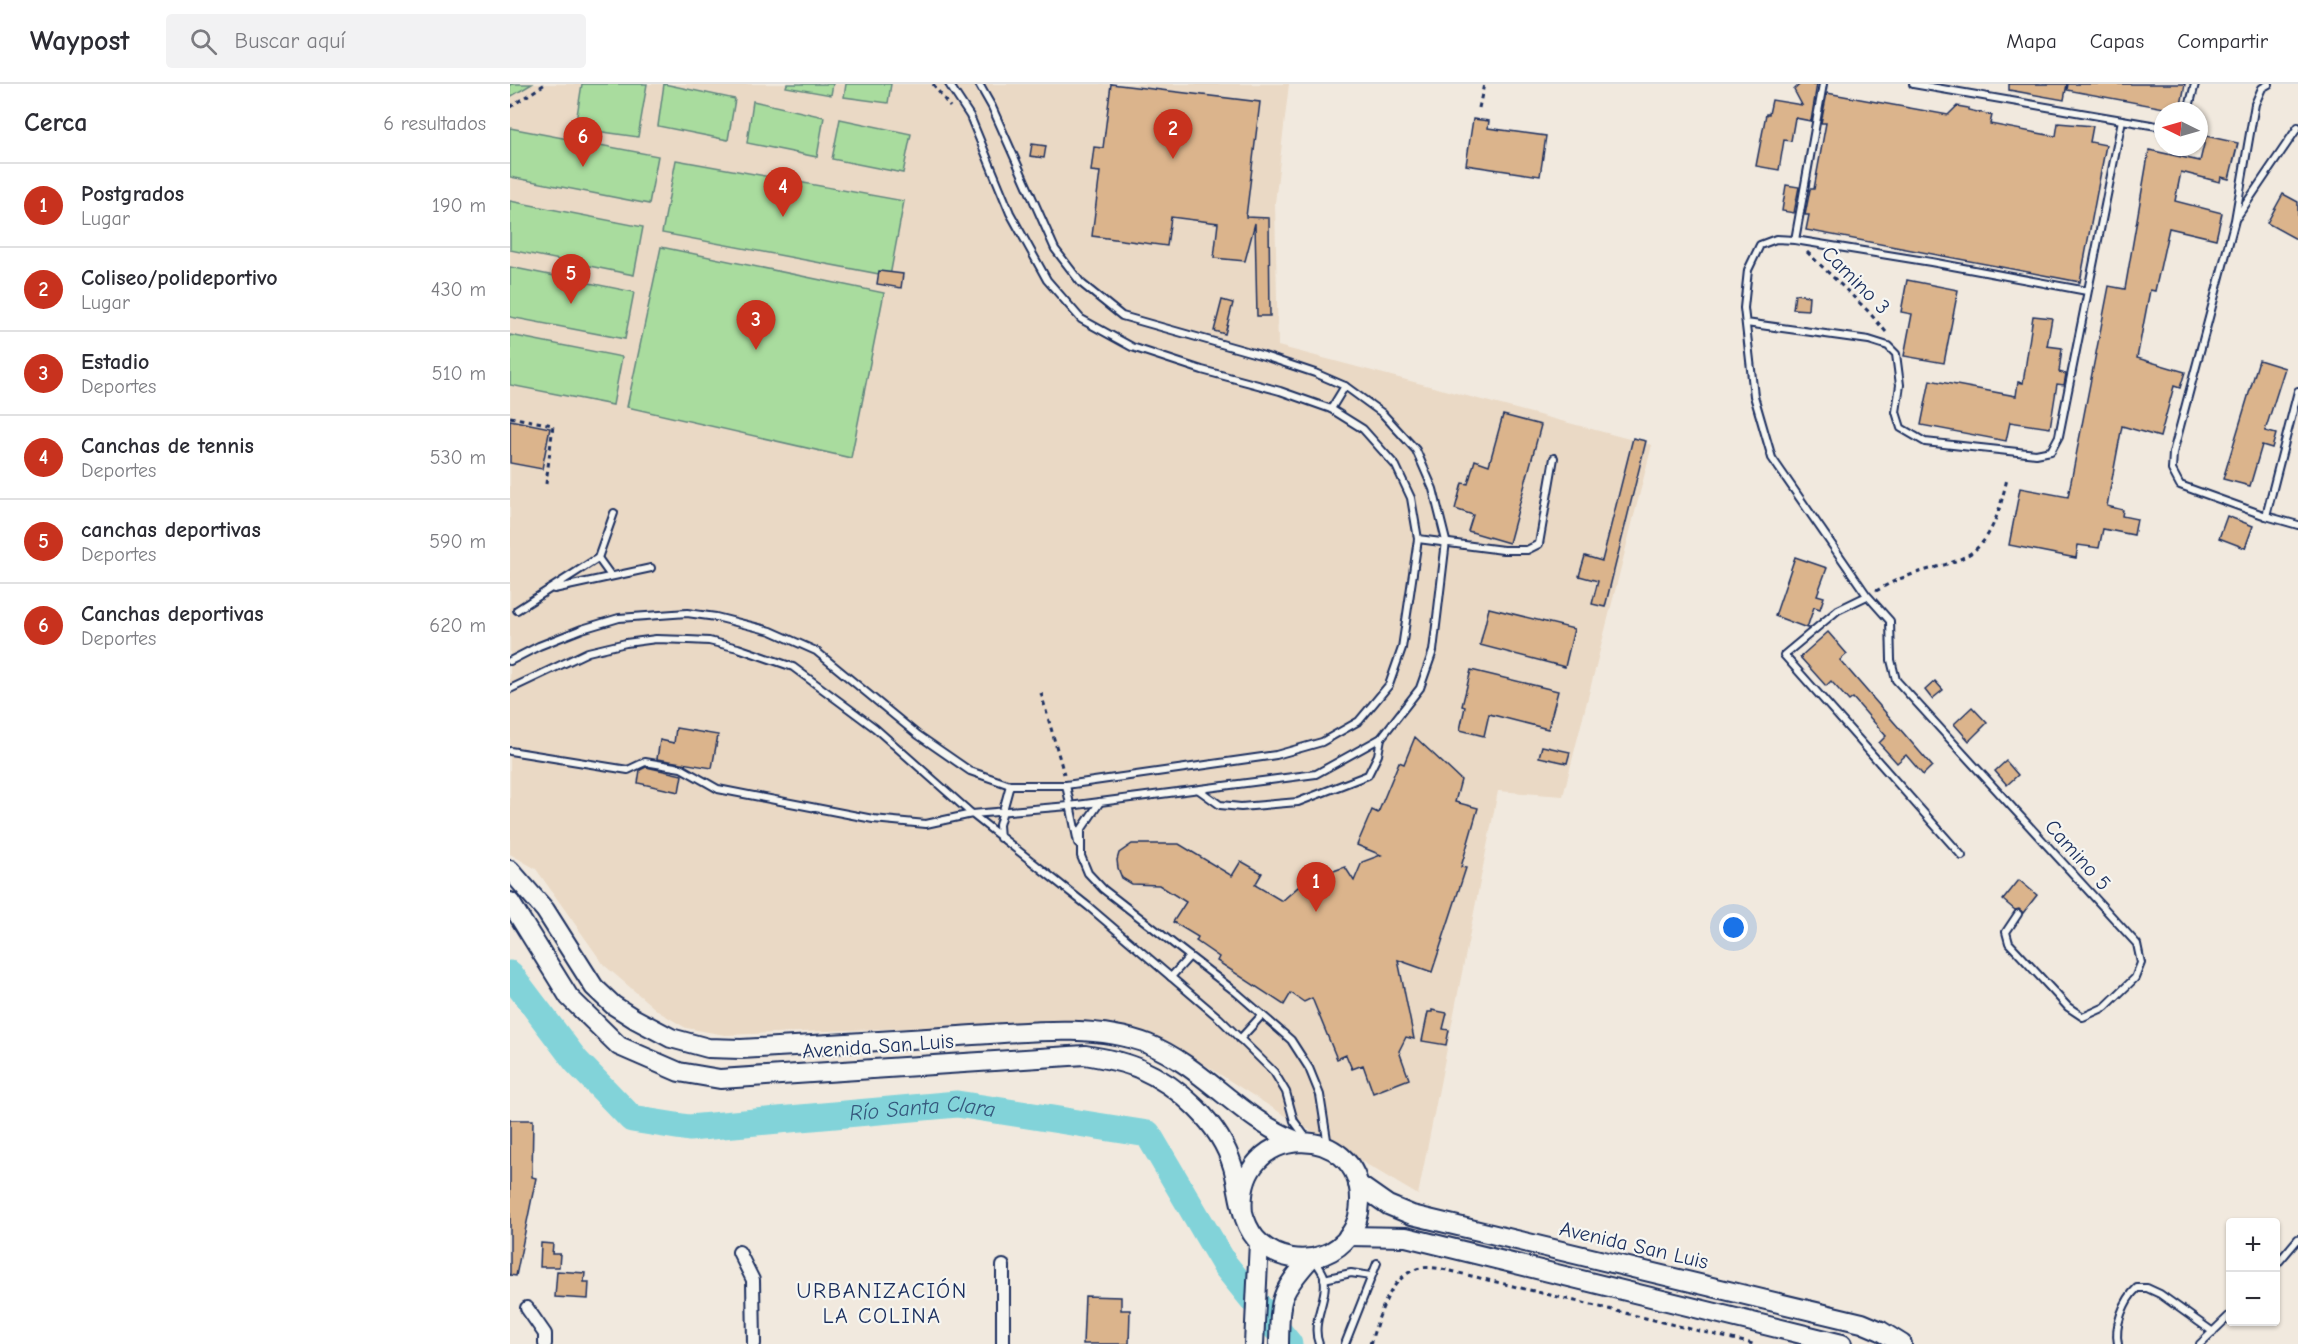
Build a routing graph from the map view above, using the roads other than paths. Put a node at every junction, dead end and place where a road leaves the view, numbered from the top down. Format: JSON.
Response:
{"nodes":[{"id":1,"x":950,"y":84,"type":"edge"},
{"id":2,"x":979,"y":84,"type":"edge"},
{"id":3,"x":1823,"y":84,"type":"edge"},
{"id":4,"x":1913,"y":84,"type":"edge"},
{"id":5,"x":2195,"y":84,"type":"edge"},
{"id":6,"x":2269,"y":84,"type":"edge"},
{"id":7,"x":2190,"y":102,"type":"edge"},
{"id":8,"x":2122,"y":120,"type":"junction"},
{"id":9,"x":2154,"y":125,"type":"edge"},
{"id":10,"x":2298,"y":128,"type":"edge"},
{"id":11,"x":2235,"y":220,"type":"junction"},
{"id":12,"x":1795,"y":240,"type":"junction"},
{"id":13,"x":2086,"y":291,"type":"junction"},
{"id":14,"x":1746,"y":323,"type":"junction"},
{"id":15,"x":1345,"y":386,"type":"junction"},
{"id":16,"x":2298,"y":391,"type":"edge"},
{"id":17,"x":1331,"y":409,"type":"junction"},
{"id":18,"x":1554,"y":458,"type":"dead end"},
{"id":19,"x":614,"y":513,"type":"dead end"},
{"id":20,"x":2266,"y":516,"type":"junction"},
{"id":21,"x":2298,"y":525,"type":"edge"},
{"id":22,"x":1418,"y":539,"type":"junction"},
{"id":23,"x":1446,"y":541,"type":"junction"},
{"id":24,"x":598,"y":558,"type":"junction"},
{"id":25,"x":651,"y":568,"type":"dead end"},
{"id":26,"x":611,"y":576,"type":"junction"},
{"id":27,"x":547,"y":590,"type":"junction"},
{"id":28,"x":1866,"y":595,"type":"junction"},
{"id":29,"x":517,"y":610,"type":"dead end"},
{"id":30,"x":510,"y":661,"type":"edge"},
{"id":31,"x":510,"y":689,"type":"edge"},
{"id":32,"x":1382,"y":738,"type":"junction"},
{"id":33,"x":510,"y":752,"type":"edge"},
{"id":34,"x":1010,"y":785,"type":"junction"},
{"id":35,"x":1066,"y":785,"type":"junction"},
{"id":36,"x":1198,"y":790,"type":"junction"},
{"id":37,"x":1100,"y":802,"type":"junction"},
{"id":38,"x":1069,"y":806,"type":"junction"},
{"id":39,"x":1002,"y":812,"type":"junction"},
{"id":40,"x":972,"y":814,"type":"junction"},
{"id":41,"x":1000,"y":838,"type":"junction"},
{"id":42,"x":1081,"y":856,"type":"junction"},
{"id":43,"x":1962,"y":856,"type":"dead end"},
{"id":44,"x":510,"y":870,"type":"edge"},
{"id":45,"x":510,"y":902,"type":"edge"},
{"id":46,"x":2018,"y":914,"type":"dead end"},
{"id":47,"x":1189,"y":957,"type":"junction"},
{"id":48,"x":1171,"y":977,"type":"junction"},
{"id":49,"x":1262,"y":1015,"type":"junction"},
{"id":50,"x":1240,"y":1039,"type":"junction"},
{"id":51,"x":1303,"y":1141,"type":"junction"},
{"id":52,"x":1329,"y":1148,"type":"junction"},
{"id":53,"x":1358,"y":1184,"type":"junction"},
{"id":54,"x":1243,"y":1213,"type":"junction"},
{"id":55,"x":1348,"y":1236,"type":"junction"},
{"id":56,"x":2298,"y":1239,"type":"edge"},
{"id":57,"x":1259,"y":1242,"type":"junction"},
{"id":58,"x":739,"y":1252,"type":"dead end"},
{"id":59,"x":1312,"y":1259,"type":"junction"},
{"id":60,"x":2280,"y":1260,"type":"edge"},
{"id":61,"x":1377,"y":1263,"type":"dead end"},
{"id":62,"x":1003,"y":1266,"type":"dead end"},
{"id":63,"x":1371,"y":1276,"type":"junction"},
{"id":64,"x":1324,"y":1279,"type":"junction"},
{"id":65,"x":527,"y":1308,"type":"dead end"},
{"id":66,"x":2226,"y":1319,"type":"edge"},
{"id":67,"x":2213,"y":1332,"type":"junction"},
{"id":68,"x":1254,"y":1342,"type":"edge"},
{"id":69,"x":545,"y":1344,"type":"edge"},
{"id":70,"x":754,"y":1344,"type":"edge"},
{"id":71,"x":1003,"y":1344,"type":"edge"},
{"id":72,"x":1279,"y":1344,"type":"edge"},
{"id":73,"x":1319,"y":1344,"type":"edge"},
{"id":74,"x":1345,"y":1344,"type":"edge"},
{"id":75,"x":1842,"y":1344,"type":"edge"},
{"id":76,"x":1902,"y":1344,"type":"edge"},
{"id":77,"x":2118,"y":1344,"type":"edge"},
{"id":78,"x":2199,"y":1344,"type":"edge"}],
"edges":[{"from":1,"to":17,"type":"lane"},
{"from":2,"to":15,"type":"lane"},
{"from":3,"to":12,"type":"lane"},
{"from":4,"to":8,"type":"lane"},
{"from":5,"to":7,"type":"lane"},
{"from":6,"to":11,"type":"lane"},
{"from":8,"to":9,"type":"lane"},
{"from":8,"to":13,"type":"lane"},
{"from":10,"to":11,"type":"lane"},
{"from":11,"to":20,"type":"lane"},
{"from":12,"to":13,"type":"lane"},
{"from":12,"to":14,"type":"lane"},
{"from":13,"to":14,"type":"lane"},
{"from":14,"to":28,"type":"lane"},
{"from":15,"to":17,"type":"lane"},
{"from":15,"to":23,"type":"lane"},
{"from":16,"to":20,"type":"lane"},
{"from":17,"to":22,"type":"lane"},
{"from":18,"to":23,"type":"lane"},
{"from":19,"to":24,"type":"lane"},
{"from":20,"to":21,"type":"lane"},
{"from":22,"to":23,"type":"lane"},
{"from":22,"to":35,"type":"lane"},
{"from":23,"to":32,"type":"lane"},
{"from":24,"to":26,"type":"lane"},
{"from":24,"to":27,"type":"lane"},
{"from":25,"to":26,"type":"lane"},
{"from":26,"to":27,"type":"lane"},
{"from":27,"to":29,"type":"lane"},
{"from":28,"to":43,"type":"lane"},
{"from":28,"to":46,"type":"lane","name":"Camino 5"},
{"from":30,"to":34,"type":"lane"},
{"from":31,"to":40,"type":"lane"},
{"from":32,"to":36,"type":"lane"},
{"from":32,"to":36,"type":"lane"},
{"from":33,"to":40,"type":"lane"},
{"from":34,"to":35,"type":"lane"},
{"from":34,"to":39,"type":"lane"},
{"from":35,"to":38,"type":"lane"},
{"from":36,"to":37,"type":"lane"},
{"from":37,"to":38,"type":"lane"},
{"from":37,"to":42,"type":"lane"},
{"from":38,"to":39,"type":"lane"},
{"from":38,"to":42,"type":"lane"},
{"from":39,"to":40,"type":"lane"},
{"from":39,"to":41,"type":"lane"},
{"from":40,"to":41,"type":"lane"},
{"from":41,"to":48,"type":"lane"},
{"from":42,"to":47,"type":"lane"},
{"from":44,"to":51,"type":"street","name":"Avenida San Luis"},
{"from":45,"to":54,"type":"street","name":"Avenida San Luis"},
{"from":47,"to":48,"type":"lane"},
{"from":47,"to":49,"type":"lane"},
{"from":48,"to":50,"type":"lane"},
{"from":49,"to":50,"type":"lane"},
{"from":49,"to":52,"type":"lane"},
{"from":50,"to":51,"type":"lane"},
{"from":51,"to":52,"type":"street"},
{"from":51,"to":54,"type":"street"},
{"from":52,"to":53,"type":"street"},
{"from":53,"to":55,"type":"street"},
{"from":53,"to":76,"type":"street","name":"Avenida San Luis"},
{"from":54,"to":57,"type":"street"},
{"from":55,"to":59,"type":"street"},
{"from":55,"to":75,"type":"street"},
{"from":56,"to":60,"type":"lane"},
{"from":57,"to":59,"type":"street"},
{"from":57,"to":68,"type":"street"},
{"from":58,"to":70,"type":"street"},
{"from":59,"to":64,"type":"lane"},
{"from":59,"to":72,"type":"street"},
{"from":61,"to":63,"type":"lane"},
{"from":62,"to":71,"type":"street"},
{"from":63,"to":64,"type":"lane"},
{"from":63,"to":74,"type":"lane"},
{"from":64,"to":73,"type":"lane"},
{"from":65,"to":69,"type":"street"},
{"from":66,"to":67,"type":"lane"},
{"from":67,"to":77,"type":"lane"},
{"from":67,"to":78,"type":"lane"}]}
